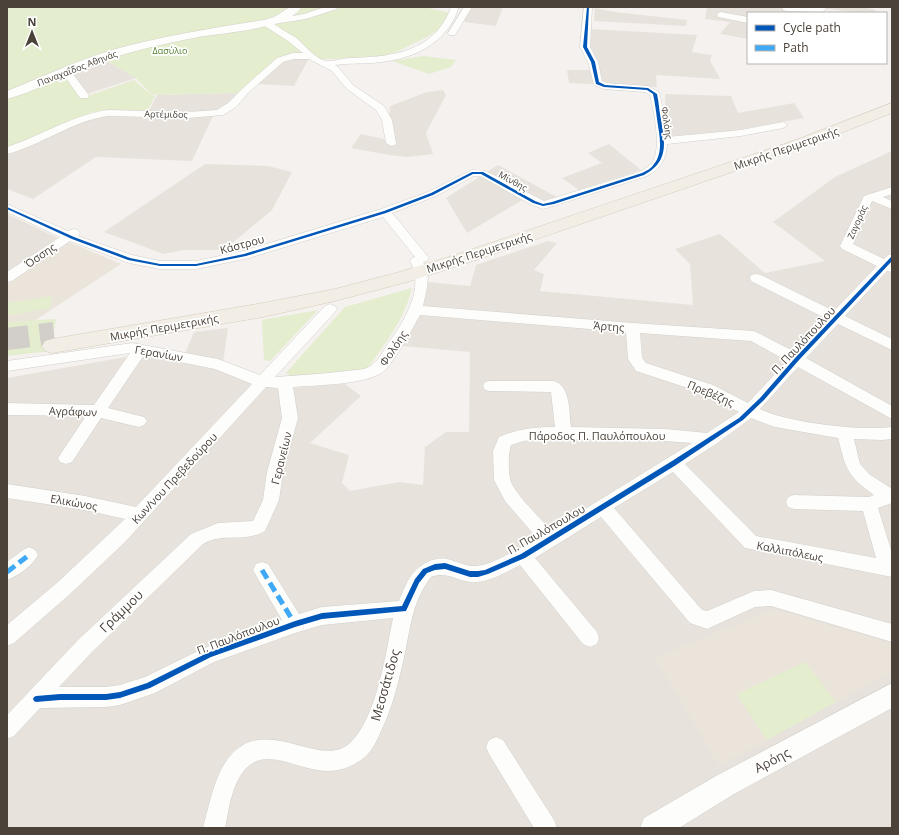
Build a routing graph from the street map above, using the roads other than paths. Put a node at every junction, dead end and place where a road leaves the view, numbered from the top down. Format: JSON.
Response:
{"nodes":[{"id":1,"x":297,"y":7,"type":"edge"},
{"id":2,"x":334,"y":7,"type":"edge"},
{"id":3,"x":455,"y":7,"type":"edge"},
{"id":4,"x":468,"y":7,"type":"edge"},
{"id":5,"x":588,"y":7,"type":"edge"},
{"id":6,"x":784,"y":9,"type":"edge"},
{"id":7,"x":822,"y":9,"type":"dead end"},
{"id":8,"x":721,"y":15,"type":"dead end"},
{"id":9,"x":747,"y":20,"type":"edge"},
{"id":10,"x":266,"y":24,"type":"junction"},
{"id":11,"x":417,"y":49,"type":"junction"},
{"id":12,"x":312,"y":56,"type":"junction"},
{"id":13,"x":327,"y":64,"type":"junction"},
{"id":14,"x":66,"y":71,"type":"junction"},
{"id":15,"x":892,"y":93,"type":"edge"},
{"id":16,"x":7,"y":95,"type":"edge"},
{"id":17,"x":84,"y":96,"type":"dead end"},
{"id":18,"x":887,"y":110,"type":"edge"},
{"id":19,"x":783,"y":125,"type":"dead end"},
{"id":20,"x":662,"y":141,"type":"junction"},
{"id":21,"x":391,"y":143,"type":"dead end"},
{"id":22,"x":7,"y":151,"type":"edge"},
{"id":23,"x":479,"y":173,"type":"joint"},
{"id":24,"x":892,"y":190,"type":"edge"},
{"id":25,"x":870,"y":197,"type":"junction"},
{"id":26,"x":538,"y":204,"type":"joint"},
{"id":27,"x":892,"y":205,"type":"edge"},
{"id":28,"x":7,"y":208,"type":"edge"},
{"id":29,"x":385,"y":212,"type":"junction"},
{"id":30,"x":72,"y":234,"type":"junction"},
{"id":31,"x":420,"y":263,"type":"junction"},
{"id":32,"x":890,"y":264,"type":"edge"},
{"id":33,"x":7,"y":278,"type":"edge"},
{"id":34,"x":756,"y":278,"type":"dead end"},
{"id":35,"x":330,"y":309,"type":"dead end"},
{"id":36,"x":416,"y":310,"type":"junction"},
{"id":37,"x":837,"y":318,"type":"junction"},
{"id":38,"x":633,"y":328,"type":"junction"},
{"id":39,"x":53,"y":340,"type":"tunnel mouth"},
{"id":40,"x":892,"y":345,"type":"edge"},
{"id":41,"x":140,"y":349,"type":"junction"},
{"id":42,"x":797,"y":359,"type":"junction"},
{"id":43,"x":7,"y":366,"type":"edge"},
{"id":44,"x":263,"y":382,"type":"junction"},
{"id":45,"x":285,"y":382,"type":"junction"},
{"id":46,"x":490,"y":386,"type":"dead end"},
{"id":47,"x":7,"y":409,"type":"edge"},
{"id":48,"x":98,"y":411,"type":"junction"},
{"id":49,"x":750,"y":411,"type":"junction"},
{"id":50,"x":892,"y":413,"type":"edge"},
{"id":51,"x":138,"y":421,"type":"dead end"},
{"id":52,"x":844,"y":432,"type":"junction"},
{"id":53,"x":892,"y":433,"type":"edge"},
{"id":54,"x":564,"y":434,"type":"junction"},
{"id":55,"x":710,"y":440,"type":"junction"},
{"id":56,"x":66,"y":458,"type":"dead end"},
{"id":57,"x":674,"y":463,"type":"junction"},
{"id":58,"x":7,"y":491,"type":"edge"},
{"id":59,"x":890,"y":497,"type":"edge"},
{"id":60,"x":794,"y":502,"type":"dead end"},
{"id":61,"x":869,"y":504,"type":"junction"},
{"id":62,"x":603,"y":507,"type":"junction"},
{"id":63,"x":140,"y":515,"type":"junction"},
{"id":64,"x":255,"y":529,"type":"joint"},
{"id":65,"x":549,"y":540,"type":"junction"},
{"id":66,"x":29,"y":555,"type":"dead end"},
{"id":67,"x":523,"y":556,"type":"junction"},
{"id":68,"x":890,"y":569,"type":"edge"},
{"id":69,"x":262,"y":570,"type":"dead end"},
{"id":70,"x":7,"y":572,"type":"edge"},
{"id":71,"x":404,"y":609,"type":"junction"},
{"id":72,"x":295,"y":624,"type":"junction"},
{"id":73,"x":892,"y":633,"type":"edge"},
{"id":74,"x":7,"y":637,"type":"edge"},
{"id":75,"x":590,"y":638,"type":"dead end"},
{"id":76,"x":36,"y":699,"type":"junction"},
{"id":77,"x":888,"y":703,"type":"edge"},
{"id":78,"x":7,"y":729,"type":"edge"},
{"id":79,"x":496,"y":748,"type":"dead end"},
{"id":80,"x":214,"y":828,"type":"edge"},
{"id":81,"x":546,"y":828,"type":"edge"},
{"id":82,"x":654,"y":828,"type":"edge"}],
"edges":[{"from":1,"to":10,"type":"street","name":"Παναχαΐδος Αθηνάς"},
{"from":2,"to":10,"type":"street"},
{"from":3,"to":11,"type":"street"},
{"from":4,"to":11,"type":"street"},
{"from":5,"to":20,"type":"street","name":"Φολόης"},
{"from":6,"to":7,"type":"street"},
{"from":8,"to":9,"type":"street"},
{"from":10,"to":12,"type":"street"},
{"from":10,"to":14,"type":"street","name":"Παναχαΐδος Αθηνάς"},
{"from":11,"to":13,"type":"street"},
{"from":12,"to":13,"type":"street"},
{"from":12,"to":22,"type":"street","name":"Αρτέμιδος"},
{"from":13,"to":21,"type":"street"},
{"from":14,"to":16,"type":"street","name":"Παναχαΐδος Αθηνάς"},
{"from":14,"to":17,"type":"street"},
{"from":15,"to":31,"type":"main road","name":"Μικρής Περιμετρικής"},
{"from":18,"to":31,"type":"main road","name":"Μικρής Περιμετρικής"},
{"from":19,"to":20,"type":"street"},
{"from":20,"to":26,"type":"street","name":"Φολόης"},
{"from":23,"to":26,"type":"street","name":"Μίνθης"},
{"from":23,"to":29,"type":"street","name":"Κάστρου"},
{"from":24,"to":25,"type":"street"},
{"from":25,"to":27,"type":"street"},
{"from":25,"to":32,"type":"street","name":"Ζαγοράς"},
{"from":28,"to":30,"type":"street","name":"Κάστρου"},
{"from":29,"to":30,"type":"street","name":"Κάστρου"},
{"from":29,"to":31,"type":"street"},
{"from":30,"to":33,"type":"street","name":"Όσσης"},
{"from":31,"to":36,"type":"street","name":"Φολόης"},
{"from":31,"to":39,"type":"main road","name":"Μικρής Περιμετρικής"},
{"from":32,"to":37,"type":"street","name":"Π. Παυλόπουλου"},
{"from":34,"to":37,"type":"street"},
{"from":35,"to":44,"type":"street","name":"Κων/νου Πρεβεδούρου"},
{"from":36,"to":38,"type":"street","name":"Άρτης"},
{"from":36,"to":45,"type":"street","name":"Φολόης"},
{"from":37,"to":40,"type":"street"},
{"from":37,"to":42,"type":"street","name":"Π. Παυλόπουλου"},
{"from":38,"to":42,"type":"street","name":"Άρτης"},
{"from":38,"to":49,"type":"street","name":"Πρεβέζης"},
{"from":41,"to":43,"type":"street","name":"Γερανίων"},
{"from":41,"to":44,"type":"street","name":"Γερανίων"},
{"from":41,"to":48,"type":"street"},
{"from":42,"to":49,"type":"street","name":"Π. Παυλόπουλου"},
{"from":42,"to":50,"type":"street","name":"Άρτης"},
{"from":44,"to":45,"type":"street","name":"Γερανίων"},
{"from":44,"to":63,"type":"street","name":"Κων/νου Πρεβεδούρου"},
{"from":45,"to":64,"type":"street","name":"Γερανείων"},
{"from":46,"to":54,"type":"street"},
{"from":47,"to":48,"type":"street","name":"Αγράφων"},
{"from":48,"to":51,"type":"street","name":"Αγράφων"},
{"from":48,"to":56,"type":"street"},
{"from":49,"to":52,"type":"street","name":"Πρεβέζης"},
{"from":49,"to":55,"type":"street","name":"Π. Παυλόπουλου"},
{"from":52,"to":53,"type":"street","name":"Πρεβέζης"},
{"from":52,"to":59,"type":"street"},
{"from":54,"to":55,"type":"street","name":"Πάροδος Π. Παυλόπουλου"},
{"from":54,"to":65,"type":"street","name":"Πάροδος Π. Παυλόπουλου"},
{"from":55,"to":57,"type":"street","name":"Π. Παυλόπουλου"},
{"from":57,"to":62,"type":"street","name":"Π. Παυλόπουλου"},
{"from":57,"to":68,"type":"street","name":"Καλλιπόλεως"},
{"from":58,"to":63,"type":"street","name":"Ελικώνος"},
{"from":59,"to":61,"type":"street"},
{"from":60,"to":61,"type":"street"},
{"from":61,"to":68,"type":"street"},
{"from":62,"to":65,"type":"street","name":"Π. Παυλόπουλου"},
{"from":62,"to":73,"type":"street"},
{"from":63,"to":74,"type":"street","name":"Κων/νου Πρεβεδούρου"},
{"from":64,"to":76,"type":"street","name":"Γράμμου"},
{"from":65,"to":67,"type":"street","name":"Π. Παυλόπουλου"},
{"from":66,"to":70,"type":"street"},
{"from":67,"to":71,"type":"street","name":"Π. Παυλόπουλου"},
{"from":67,"to":75,"type":"street"},
{"from":69,"to":72,"type":"street"},
{"from":71,"to":72,"type":"street","name":"Π. Παυλόπουλου"},
{"from":71,"to":80,"type":"street","name":"Μεσσάτιδος"},
{"from":72,"to":76,"type":"street","name":"Π. Παυλόπουλου"},
{"from":76,"to":78,"type":"street","name":"Γράμμου"},
{"from":77,"to":82,"type":"street","name":"Αρόης"},
{"from":79,"to":81,"type":"street"}]}
